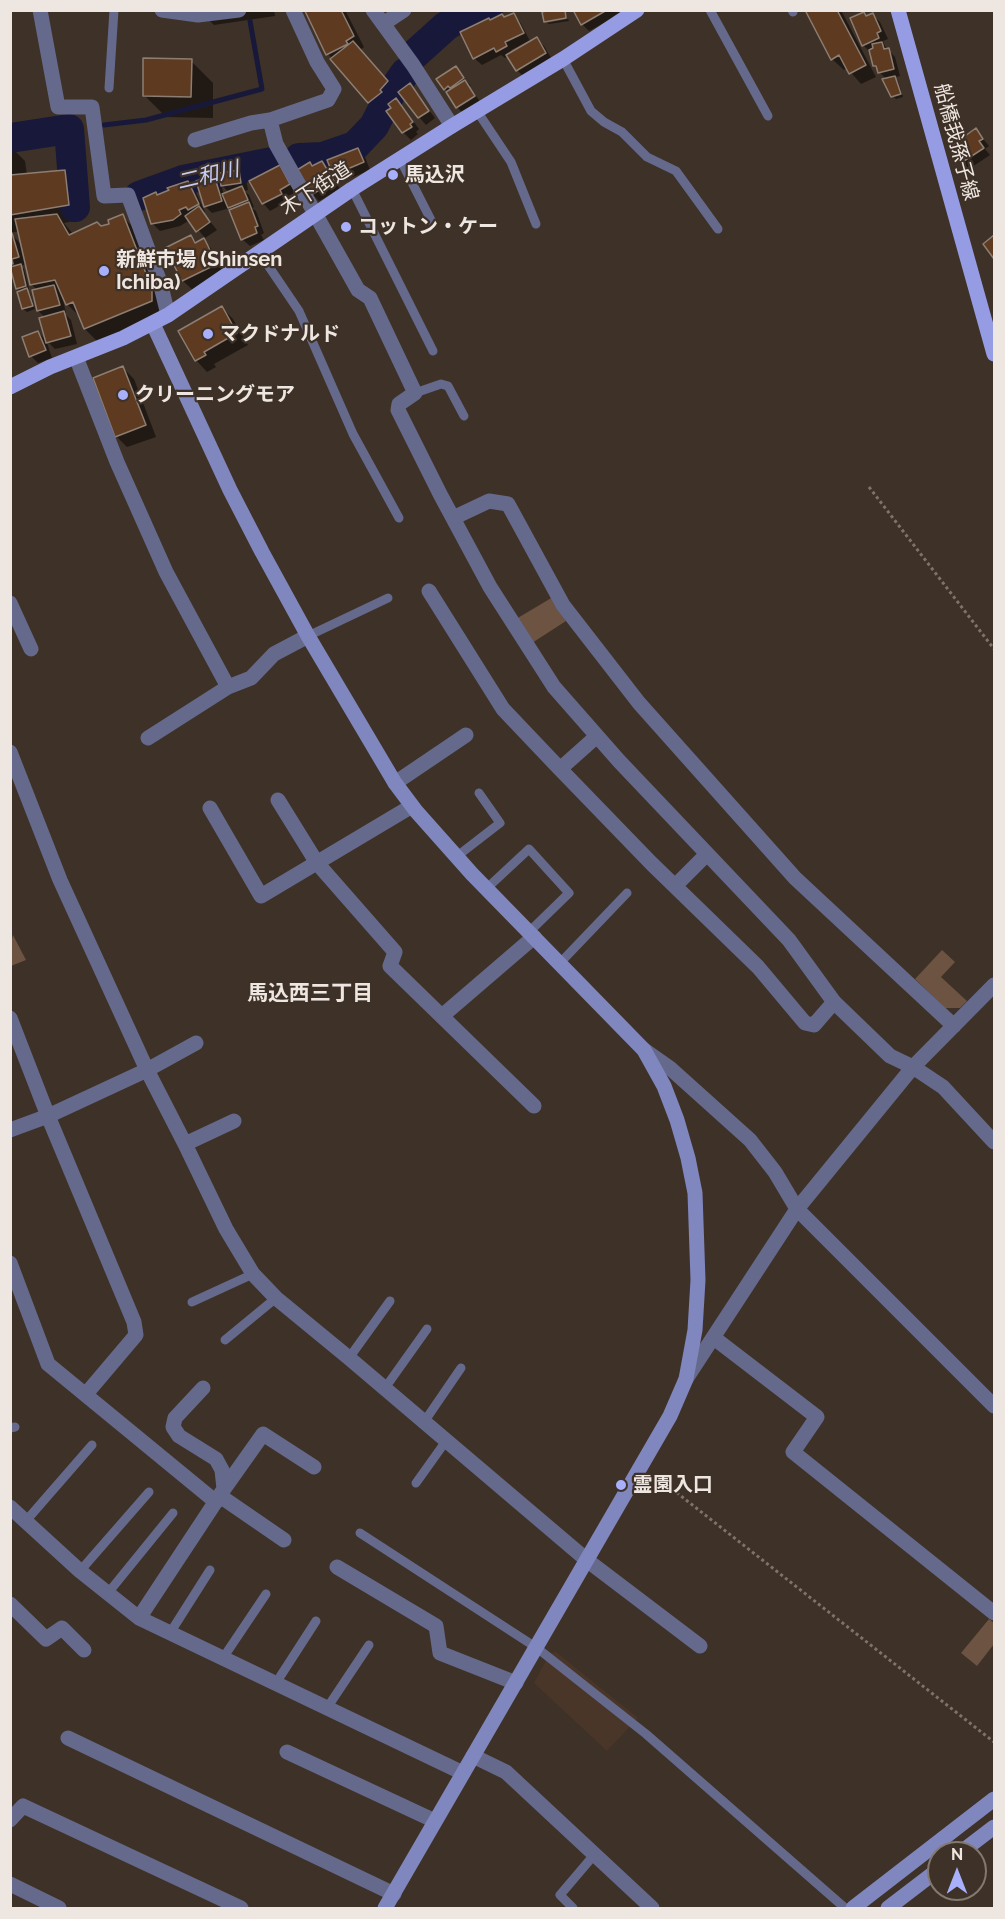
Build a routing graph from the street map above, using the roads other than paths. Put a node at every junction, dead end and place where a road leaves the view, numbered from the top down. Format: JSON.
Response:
{"nodes":[{"id":1,"x":40,"y":10,"type":"edge"},
{"id":2,"x":114,"y":10,"type":"edge"},
{"id":3,"x":162,"y":10,"type":"edge"},
{"id":4,"x":240,"y":10,"type":"edge"},
{"id":5,"x":293,"y":10,"type":"edge"},
{"id":6,"x":374,"y":10,"type":"edge"},
{"id":7,"x":404,"y":10,"type":"edge"},
{"id":8,"x":637,"y":10,"type":"edge"},
{"id":9,"x":710,"y":10,"type":"edge"},
{"id":10,"x":898,"y":10,"type":"edge"},
{"id":11,"x":383,"y":24,"type":"junction"},
{"id":12,"x":563,"y":59,"type":"junction"},
{"id":13,"x":109,"y":88,"type":"dead end"},
{"id":14,"x":477,"y":111,"type":"junction"},
{"id":15,"x":768,"y":116,"type":"dead end"},
{"id":16,"x":270,"y":120,"type":"junction"},
{"id":17,"x":452,"y":126,"type":"junction"},
{"id":18,"x":195,"y":141,"type":"dead end"},
{"id":19,"x":400,"y":159,"type":"junction"},
{"id":20,"x":352,"y":189,"type":"junction"},
{"id":21,"x":315,"y":214,"type":"junction"},
{"id":22,"x":433,"y":224,"type":"dead end"},
{"id":23,"x":536,"y":224,"type":"dead end"},
{"id":24,"x":718,"y":229,"type":"dead end"},
{"id":25,"x":259,"y":252,"type":"junction"},
{"id":26,"x":168,"y":315,"type":"junction"},
{"id":27,"x":153,"y":324,"type":"junction"},
{"id":28,"x":991,"y":330,"type":"edge"},
{"id":29,"x":433,"y":351,"type":"dead end"},
{"id":30,"x":994,"y":354,"type":"edge"},
{"id":31,"x":76,"y":357,"type":"junction"},
{"id":32,"x":10,"y":387,"type":"edge"},
{"id":33,"x":414,"y":393,"type":"junction"},
{"id":34,"x":465,"y":416,"type":"dead end"},
{"id":35,"x":399,"y":518,"type":"dead end"},
{"id":36,"x":453,"y":518,"type":"junction"},
{"id":37,"x":429,"y":591,"type":"dead end"},
{"id":38,"x":388,"y":598,"type":"dead end"},
{"id":39,"x":10,"y":603,"type":"edge"},
{"id":40,"x":308,"y":636,"type":"junction"},
{"id":41,"x":31,"y":649,"type":"dead end"},
{"id":42,"x":228,"y":687,"type":"junction"},
{"id":43,"x":466,"y":735,"type":"dead end"},
{"id":44,"x":597,"y":736,"type":"junction"},
{"id":45,"x":148,"y":738,"type":"dead end"},
{"id":46,"x":10,"y":753,"type":"edge"},
{"id":47,"x":560,"y":769,"type":"junction"},
{"id":48,"x":395,"y":783,"type":"junction"},
{"id":49,"x":478,"y":794,"type":"dead end"},
{"id":50,"x":278,"y":800,"type":"dead end"},
{"id":51,"x":412,"y":806,"type":"junction"},
{"id":52,"x":210,"y":808,"type":"dead end"},
{"id":53,"x":707,"y":854,"type":"junction"},
{"id":54,"x":456,"y":857,"type":"junction"},
{"id":55,"x":317,"y":863,"type":"junction"},
{"id":56,"x":675,"y":886,"type":"junction"},
{"id":57,"x":486,"y":889,"type":"junction"},
{"id":58,"x":627,"y":893,"type":"dead end"},
{"id":59,"x":531,"y":934,"type":"junction"},
{"id":60,"x":560,"y":963,"type":"junction"},
{"id":61,"x":994,"y":985,"type":"edge"},
{"id":62,"x":834,"y":1002,"type":"junction"},
{"id":63,"x":442,"y":1016,"type":"junction"},
{"id":64,"x":10,"y":1018,"type":"edge"},
{"id":65,"x":954,"y":1026,"type":"junction"},
{"id":66,"x":196,"y":1042,"type":"dead end"},
{"id":67,"x":644,"y":1050,"type":"junction"},
{"id":68,"x":913,"y":1067,"type":"junction"},
{"id":69,"x":147,"y":1070,"type":"junction"},
{"id":70,"x":534,"y":1106,"type":"dead end"},
{"id":71,"x":48,"y":1116,"type":"junction"},
{"id":72,"x":234,"y":1121,"type":"dead end"},
{"id":73,"x":10,"y":1130,"type":"edge"},
{"id":74,"x":994,"y":1143,"type":"edge"},
{"id":75,"x":185,"y":1144,"type":"junction"},
{"id":76,"x":797,"y":1209,"type":"junction"},
{"id":77,"x":10,"y":1263,"type":"edge"},
{"id":78,"x":253,"y":1274,"type":"junction"},
{"id":79,"x":276,"y":1298,"type":"junction"},
{"id":80,"x":390,"y":1301,"type":"dead end"},
{"id":81,"x":192,"y":1302,"type":"dead end"},
{"id":82,"x":427,"y":1329,"type":"dead end"},
{"id":83,"x":714,"y":1338,"type":"junction"},
{"id":84,"x":225,"y":1340,"type":"dead end"},
{"id":85,"x":349,"y":1358,"type":"junction"},
{"id":86,"x":461,"y":1368,"type":"dead end"},
{"id":87,"x":686,"y":1379,"type":"junction"},
{"id":88,"x":203,"y":1388,"type":"dead end"},
{"id":89,"x":385,"y":1388,"type":"junction"},
{"id":90,"x":86,"y":1394,"type":"junction"},
{"id":91,"x":994,"y":1406,"type":"edge"},
{"id":92,"x":424,"y":1422,"type":"junction"},
{"id":93,"x":446,"y":1440,"type":"junction"},
{"id":94,"x":92,"y":1445,"type":"dead end"},
{"id":95,"x":314,"y":1467,"type":"dead end"},
{"id":96,"x":416,"y":1483,"type":"dead end"},
{"id":97,"x":150,"y":1492,"type":"dead end"},
{"id":98,"x":220,"y":1496,"type":"junction"},
{"id":99,"x":10,"y":1507,"type":"edge"},
{"id":100,"x":173,"y":1513,"type":"dead end"},
{"id":101,"x":25,"y":1522,"type":"junction"},
{"id":102,"x":360,"y":1533,"type":"dead end"},
{"id":103,"x":284,"y":1540,"type":"dead end"},
{"id":104,"x":588,"y":1561,"type":"junction"},
{"id":105,"x":337,"y":1567,"type":"dead end"},
{"id":106,"x":210,"y":1570,"type":"dead end"},
{"id":107,"x":80,"y":1571,"type":"junction"},
{"id":108,"x":108,"y":1593,"type":"junction"},
{"id":109,"x":266,"y":1594,"type":"dead end"},
{"id":110,"x":10,"y":1604,"type":"edge"},
{"id":111,"x":994,"y":1613,"type":"edge"},
{"id":112,"x":139,"y":1618,"type":"junction"},
{"id":113,"x":316,"y":1621,"type":"dead end"},
{"id":114,"x":170,"y":1633,"type":"junction"},
{"id":115,"x":369,"y":1645,"type":"dead end"},
{"id":116,"x":700,"y":1646,"type":"dead end"},
{"id":117,"x":537,"y":1647,"type":"junction"},
{"id":118,"x":84,"y":1650,"type":"dead end"},
{"id":119,"x":223,"y":1658,"type":"junction"},
{"id":120,"x":276,"y":1683,"type":"junction"},
{"id":121,"x":516,"y":1683,"type":"junction"},
{"id":122,"x":327,"y":1708,"type":"junction"},
{"id":123,"x":68,"y":1738,"type":"dead end"},
{"id":124,"x":287,"y":1752,"type":"dead end"},
{"id":125,"x":473,"y":1756,"type":"junction"},
{"id":126,"x":463,"y":1773,"type":"junction"},
{"id":127,"x":994,"y":1798,"type":"edge"},
{"id":128,"x":10,"y":1820,"type":"edge"},
{"id":129,"x":435,"y":1821,"type":"junction"},
{"id":130,"x":994,"y":1827,"type":"edge"},
{"id":131,"x":976,"y":1841,"type":"edge"},
{"id":132,"x":594,"y":1855,"type":"junction"},
{"id":133,"x":927,"y":1878,"type":"edge"},
{"id":134,"x":10,"y":1884,"type":"edge"},
{"id":135,"x":394,"y":1894,"type":"junction"},
{"id":136,"x":59,"y":1908,"type":"edge"},
{"id":137,"x":241,"y":1908,"type":"edge"},
{"id":138,"x":385,"y":1908,"type":"edge"},
{"id":139,"x":573,"y":1908,"type":"edge"},
{"id":140,"x":652,"y":1908,"type":"edge"},
{"id":141,"x":845,"y":1908,"type":"edge"},
{"id":142,"x":853,"y":1908,"type":"edge"},
{"id":143,"x":888,"y":1908,"type":"edge"}],
"edges":[{"from":1,"to":26,"type":"street"},
{"from":2,"to":13,"type":"lane"},
{"from":3,"to":4,"type":"street"},
{"from":5,"to":16,"type":"street"},
{"from":6,"to":11,"type":"street"},
{"from":7,"to":11,"type":"street"},
{"from":8,"to":12,"type":"main road","name":"木下街道"},
{"from":9,"to":15,"type":"lane"},
{"from":10,"to":28,"type":"main road","name":"船橋我孫子線"},
{"from":11,"to":17,"type":"street"},
{"from":12,"to":14,"type":"main road","name":"木下街道"},
{"from":12,"to":24,"type":"lane"},
{"from":14,"to":17,"type":"main road","name":"木下街道"},
{"from":14,"to":23,"type":"lane"},
{"from":16,"to":18,"type":"street"},
{"from":16,"to":21,"type":"street"},
{"from":17,"to":19,"type":"main road","name":"木下街道"},
{"from":19,"to":20,"type":"main road","name":"木下街道"},
{"from":19,"to":22,"type":"lane"},
{"from":20,"to":21,"type":"main road","name":"木下街道"},
{"from":20,"to":29,"type":"lane"},
{"from":21,"to":25,"type":"main road","name":"木下街道"},
{"from":21,"to":33,"type":"street"},
{"from":25,"to":26,"type":"main road","name":"木下街道"},
{"from":25,"to":35,"type":"lane"},
{"from":26,"to":27,"type":"main road","name":"木下街道"},
{"from":27,"to":31,"type":"main road","name":"木下街道"},
{"from":27,"to":40,"type":"street"},
{"from":28,"to":30,"type":"main road","name":"船橋我孫子線"},
{"from":31,"to":32,"type":"main road","name":"木下街道"},
{"from":31,"to":42,"type":"street"},
{"from":33,"to":34,"type":"lane"},
{"from":33,"to":36,"type":"street"},
{"from":36,"to":44,"type":"street"},
{"from":36,"to":65,"type":"street"},
{"from":37,"to":47,"type":"street"},
{"from":38,"to":40,"type":"lane"},
{"from":39,"to":41,"type":"street"},
{"from":40,"to":42,"type":"street"},
{"from":40,"to":48,"type":"street"},
{"from":42,"to":45,"type":"street"},
{"from":43,"to":48,"type":"street"},
{"from":44,"to":47,"type":"street"},
{"from":44,"to":53,"type":"street"},
{"from":46,"to":69,"type":"street"},
{"from":47,"to":56,"type":"street"},
{"from":48,"to":51,"type":"street"},
{"from":49,"to":54,"type":"lane"},
{"from":50,"to":55,"type":"street"},
{"from":51,"to":54,"type":"street"},
{"from":51,"to":55,"type":"street"},
{"from":52,"to":55,"type":"street"},
{"from":53,"to":56,"type":"street"},
{"from":53,"to":62,"type":"street"},
{"from":54,"to":57,"type":"street"},
{"from":55,"to":63,"type":"street"},
{"from":56,"to":62,"type":"street"},
{"from":57,"to":59,"type":"street"},
{"from":57,"to":59,"type":"lane"},
{"from":58,"to":60,"type":"lane"},
{"from":59,"to":60,"type":"street"},
{"from":59,"to":63,"type":"street"},
{"from":60,"to":67,"type":"street"},
{"from":61,"to":65,"type":"street"},
{"from":62,"to":68,"type":"street"},
{"from":63,"to":70,"type":"street"},
{"from":64,"to":71,"type":"street"},
{"from":65,"to":68,"type":"street"},
{"from":66,"to":69,"type":"street"},
{"from":67,"to":76,"type":"street"},
{"from":67,"to":87,"type":"street"},
{"from":68,"to":74,"type":"street"},
{"from":68,"to":76,"type":"street"},
{"from":69,"to":71,"type":"street"},
{"from":69,"to":75,"type":"street"},
{"from":71,"to":73,"type":"street"},
{"from":71,"to":90,"type":"street"},
{"from":72,"to":75,"type":"street"},
{"from":75,"to":78,"type":"street"},
{"from":76,"to":83,"type":"street"},
{"from":76,"to":91,"type":"street"},
{"from":77,"to":90,"type":"street"},
{"from":78,"to":79,"type":"street"},
{"from":78,"to":81,"type":"lane"},
{"from":79,"to":84,"type":"lane"},
{"from":79,"to":85,"type":"street"},
{"from":80,"to":85,"type":"lane"},
{"from":82,"to":89,"type":"lane"},
{"from":83,"to":87,"type":"street"},
{"from":83,"to":111,"type":"street"},
{"from":85,"to":89,"type":"street"},
{"from":86,"to":92,"type":"lane"},
{"from":87,"to":104,"type":"street"},
{"from":88,"to":98,"type":"street"},
{"from":89,"to":92,"type":"street"},
{"from":90,"to":98,"type":"street"},
{"from":92,"to":93,"type":"street"},
{"from":93,"to":96,"type":"lane"},
{"from":93,"to":104,"type":"street"},
{"from":94,"to":101,"type":"lane"},
{"from":95,"to":98,"type":"street"},
{"from":97,"to":107,"type":"lane"},
{"from":98,"to":103,"type":"street"},
{"from":98,"to":112,"type":"street"},
{"from":99,"to":101,"type":"street"},
{"from":100,"to":108,"type":"lane"},
{"from":101,"to":107,"type":"street"},
{"from":102,"to":117,"type":"lane"},
{"from":104,"to":116,"type":"street"},
{"from":104,"to":117,"type":"street"},
{"from":105,"to":121,"type":"street"},
{"from":106,"to":114,"type":"lane"},
{"from":107,"to":108,"type":"street"},
{"from":108,"to":112,"type":"street"},
{"from":109,"to":119,"type":"lane"},
{"from":110,"to":118,"type":"street"},
{"from":112,"to":114,"type":"street"},
{"from":113,"to":120,"type":"lane"},
{"from":114,"to":119,"type":"street"},
{"from":115,"to":122,"type":"lane"},
{"from":117,"to":121,"type":"street"},
{"from":117,"to":141,"type":"lane"},
{"from":119,"to":120,"type":"street"},
{"from":120,"to":122,"type":"street"},
{"from":121,"to":125,"type":"street"},
{"from":122,"to":126,"type":"street"},
{"from":123,"to":135,"type":"street"},
{"from":124,"to":129,"type":"street"},
{"from":125,"to":126,"type":"street"},
{"from":125,"to":132,"type":"street"},
{"from":126,"to":129,"type":"street"},
{"from":127,"to":142,"type":"street"},
{"from":128,"to":137,"type":"street"},
{"from":129,"to":135,"type":"street"},
{"from":130,"to":131,"type":"street"},
{"from":132,"to":139,"type":"lane"},
{"from":132,"to":140,"type":"street"},
{"from":133,"to":143,"type":"street"},
{"from":134,"to":136,"type":"street"},
{"from":135,"to":138,"type":"street"}]}
